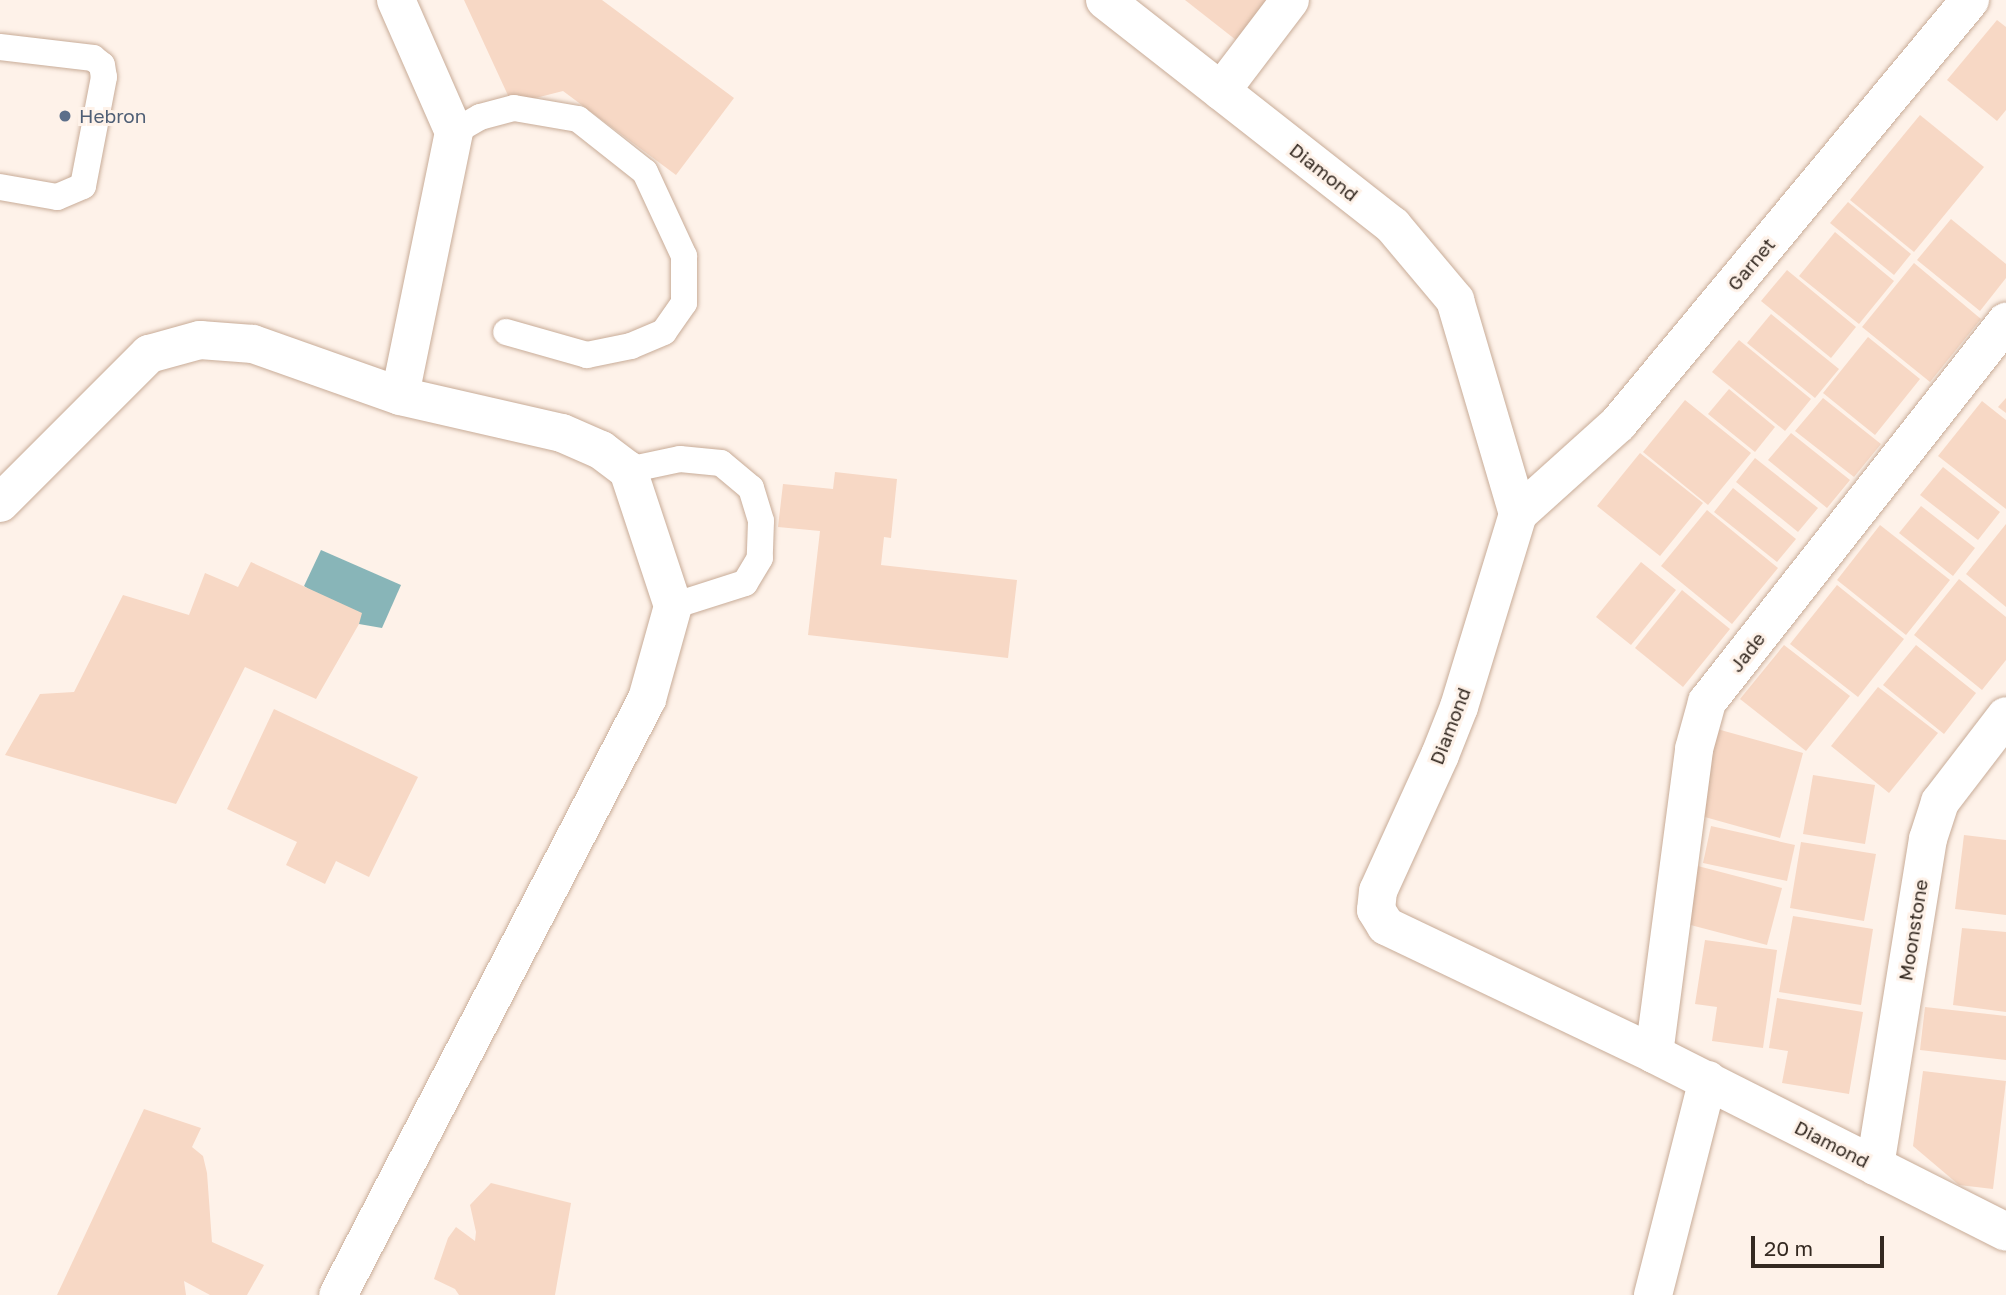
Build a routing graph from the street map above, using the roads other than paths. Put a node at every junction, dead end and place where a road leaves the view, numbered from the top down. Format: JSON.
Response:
{"nodes":[{"id":1,"x":396,"y":0,"type":"edge"},
{"id":2,"x":1105,"y":0,"type":"edge"},
{"id":3,"x":1290,"y":0,"type":"edge"},
{"id":4,"x":1970,"y":0,"type":"edge"},
{"id":5,"x":0,"y":47,"type":"edge"},
{"id":6,"x":1221,"y":91,"type":"junction"},
{"id":7,"x":454,"y":132,"type":"junction"},
{"id":8,"x":0,"y":187,"type":"edge"},
{"id":9,"x":2006,"y":322,"type":"edge"},
{"id":10,"x":506,"y":332,"type":"dead end"},
{"id":11,"x":400,"y":397,"type":"junction"},
{"id":12,"x":628,"y":470,"type":"junction"},
{"id":13,"x":0,"y":503,"type":"edge"},
{"id":14,"x":1518,"y":514,"type":"junction"},
{"id":15,"x":673,"y":606,"type":"junction"},
{"id":16,"x":2006,"y":716,"type":"edge"},
{"id":17,"x":1654,"y":1054,"type":"junction"},
{"id":18,"x":1708,"y":1080,"type":"junction"},
{"id":19,"x":1875,"y":1166,"type":"junction"},
{"id":20,"x":2006,"y":1231,"type":"edge"},
{"id":21,"x":338,"y":1295,"type":"edge"},
{"id":22,"x":1653,"y":1295,"type":"edge"}],
"edges":[{"from":1,"to":7,"type":"street"},
{"from":2,"to":6,"type":"street","name":"Diamond"},
{"from":3,"to":6,"type":"street"},
{"from":4,"to":14,"type":"street","name":"Garnet"},
{"from":5,"to":8,"type":"lane"},
{"from":6,"to":14,"type":"street","name":"Diamond"},
{"from":7,"to":10,"type":"lane"},
{"from":7,"to":11,"type":"street"},
{"from":9,"to":17,"type":"street","name":"Jade"},
{"from":11,"to":12,"type":"street"},
{"from":11,"to":13,"type":"street"},
{"from":12,"to":15,"type":"street"},
{"from":12,"to":15,"type":"lane"},
{"from":14,"to":17,"type":"street","name":"Diamond"},
{"from":15,"to":21,"type":"street"},
{"from":16,"to":19,"type":"street","name":"Moonstone"},
{"from":17,"to":18,"type":"street","name":"Diamond"},
{"from":18,"to":19,"type":"street","name":"Diamond"},
{"from":18,"to":22,"type":"street"},
{"from":19,"to":20,"type":"street","name":"Diamond"}]}
